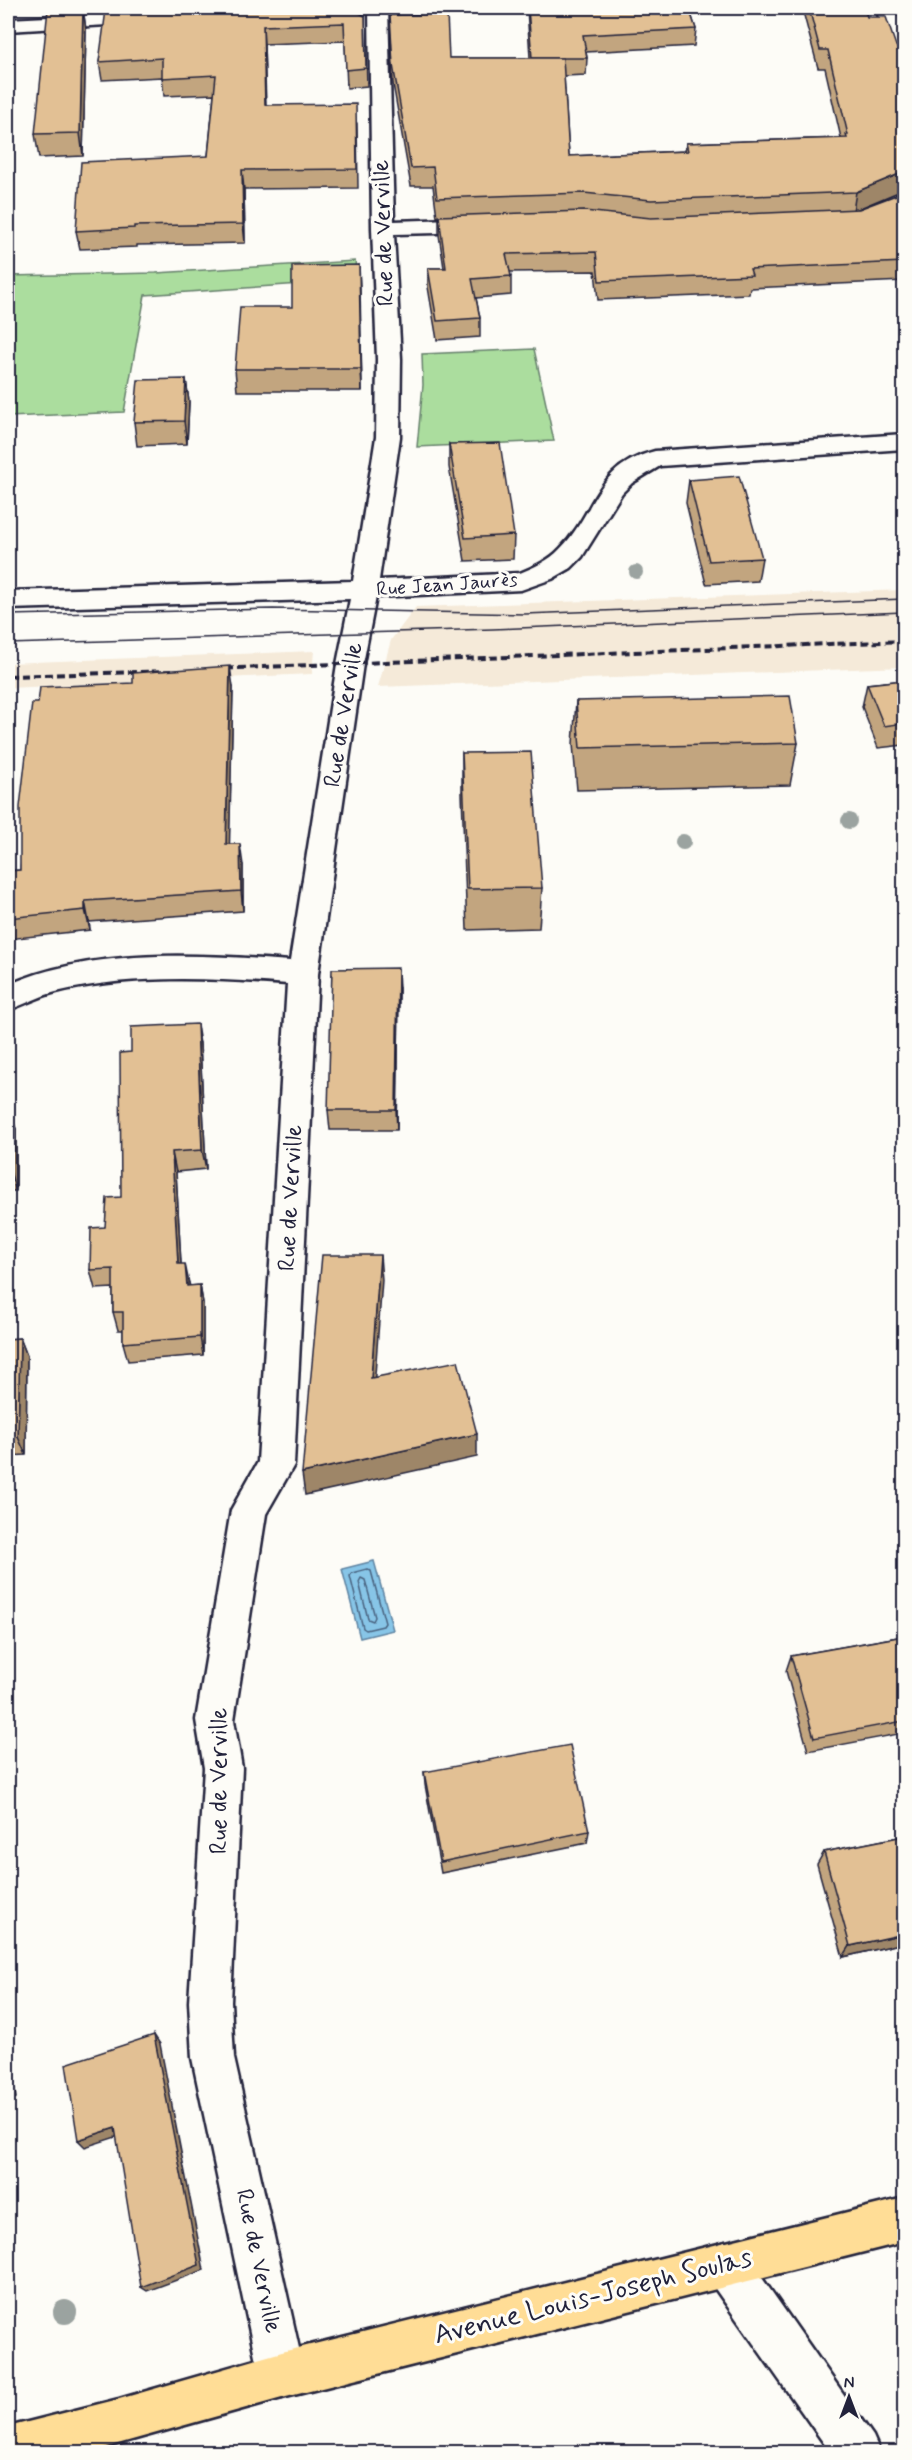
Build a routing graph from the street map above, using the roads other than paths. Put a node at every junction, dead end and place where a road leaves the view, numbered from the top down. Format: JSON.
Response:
{"nodes":[{"id":1,"x":377,"y":8,"type":"edge"},
{"id":2,"x":885,"y":8,"type":"edge"},
{"id":3,"x":171,"y":17,"type":"edge"},
{"id":4,"x":8,"y":25,"type":"edge"},
{"id":5,"x":904,"y":63,"type":"edge"},
{"id":6,"x":501,"y":224,"type":"edge"},
{"id":7,"x":383,"y":228,"type":"junction"},
{"id":8,"x":904,"y":442,"type":"edge"},
{"id":9,"x":365,"y":590,"type":"junction"},
{"id":10,"x":8,"y":600,"type":"edge"},
{"id":11,"x":303,"y":974,"type":"junction"},
{"id":12,"x":8,"y":998,"type":"edge"},
{"id":13,"x":904,"y":2220,"type":"edge"},
{"id":14,"x":725,"y":2264,"type":"junction"},
{"id":15,"x":282,"y":2375,"type":"junction"},
{"id":16,"x":8,"y":2451,"type":"edge"},
{"id":17,"x":857,"y":2452,"type":"edge"}],
"edges":[{"from":1,"to":7,"type":"street","name":"Rue de Verville"},
{"from":2,"to":5,"type":"street"},
{"from":3,"to":4,"type":"street"},
{"from":6,"to":7,"type":"street"},
{"from":7,"to":9,"type":"street","name":"Rue de Verville"},
{"from":8,"to":9,"type":"street","name":"Rue Jean Jaurès"},
{"from":9,"to":10,"type":"street","name":"Rue Jean Jaurès"},
{"from":9,"to":11,"type":"street","name":"Rue de Verville"},
{"from":11,"to":12,"type":"street"},
{"from":11,"to":15,"type":"street","name":"Rue de Verville"},
{"from":13,"to":14,"type":"main road","name":"Avenue Louis-Joseph Soulas"},
{"from":14,"to":15,"type":"main road","name":"Avenue Louis-Joseph Soulas"},
{"from":14,"to":17,"type":"street"},
{"from":15,"to":16,"type":"main road","name":"Avenue Louis-Joseph Soulas"}]}
